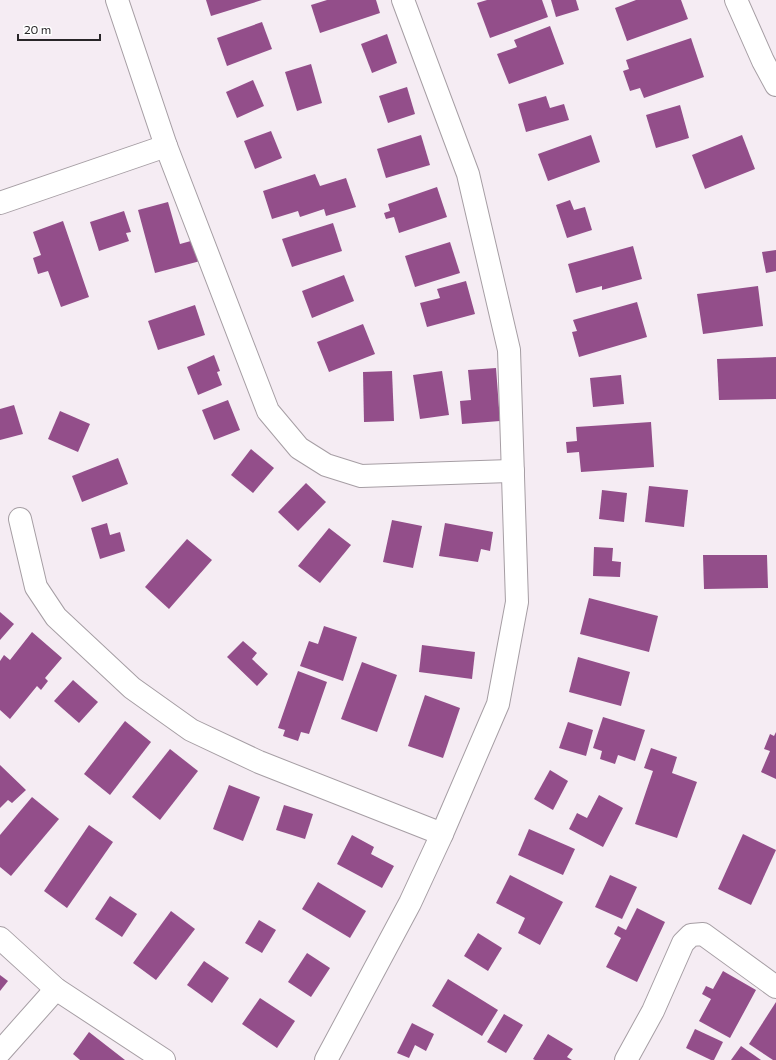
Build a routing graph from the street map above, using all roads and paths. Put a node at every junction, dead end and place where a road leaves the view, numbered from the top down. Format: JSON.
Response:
{"nodes":[{"id":1,"x":117,"y":0,"type":"edge"},
{"id":2,"x":403,"y":0,"type":"edge"},
{"id":3,"x":736,"y":0,"type":"edge"},
{"id":4,"x":776,"y":85,"type":"edge"},
{"id":5,"x":166,"y":146,"type":"junction"},
{"id":6,"x":0,"y":203,"type":"edge"},
{"id":7,"x":513,"y":471,"type":"junction"},
{"id":8,"x":20,"y":520,"type":"dead end"},
{"id":9,"x":442,"y":834,"type":"junction"},
{"id":10,"x":0,"y":938,"type":"edge"},
{"id":11,"x":776,"y":987,"type":"edge"},
{"id":12,"x":56,"y":989,"type":"junction"},
{"id":13,"x":0,"y":1052,"type":"edge"},
{"id":14,"x":164,"y":1060,"type":"edge"},
{"id":15,"x":326,"y":1060,"type":"edge"},
{"id":16,"x":626,"y":1060,"type":"edge"}],
"edges":[{"from":1,"to":5,"type":"street"},
{"from":2,"to":7,"type":"street"},
{"from":3,"to":4,"type":"street"},
{"from":5,"to":6,"type":"street"},
{"from":5,"to":7,"type":"street"},
{"from":7,"to":9,"type":"street"},
{"from":8,"to":9,"type":"street"},
{"from":9,"to":15,"type":"street"},
{"from":10,"to":12,"type":"street"},
{"from":11,"to":16,"type":"street"},
{"from":12,"to":13,"type":"street"},
{"from":12,"to":14,"type":"street"}]}
